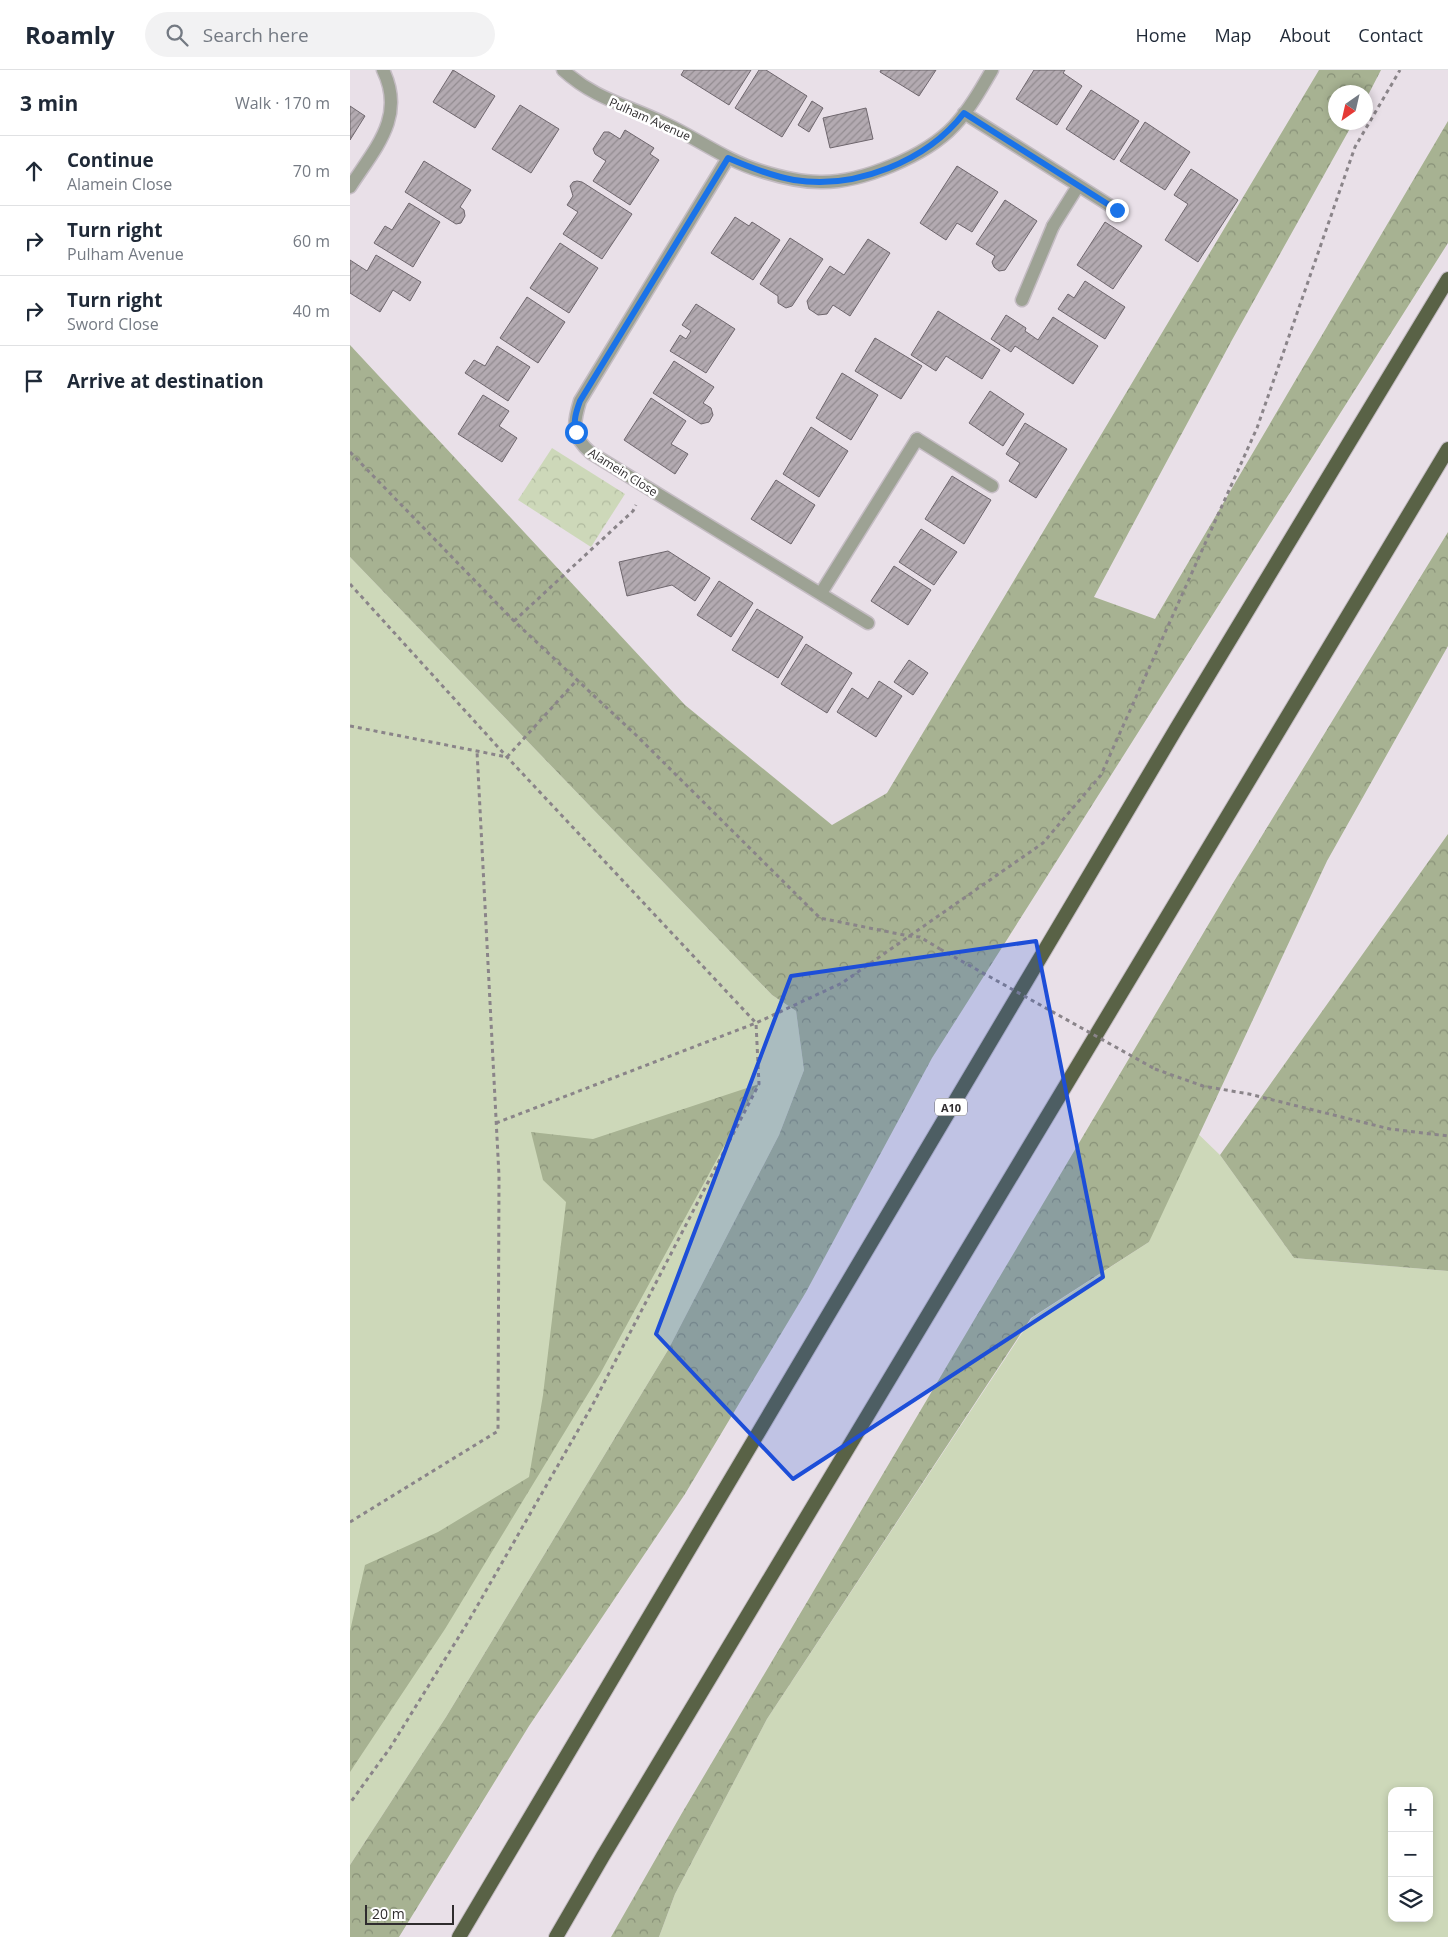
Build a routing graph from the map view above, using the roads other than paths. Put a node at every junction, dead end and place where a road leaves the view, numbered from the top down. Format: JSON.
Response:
{"nodes":[{"id":1,"x":383,"y":70,"type":"edge"},
{"id":2,"x":563,"y":70,"type":"edge"},
{"id":3,"x":992,"y":70,"type":"edge"},
{"id":4,"x":964,"y":113,"type":"junction"},
{"id":5,"x":728,"y":158,"type":"junction"},
{"id":6,"x":1078,"y":186,"type":"junction"},
{"id":7,"x":350,"y":187,"type":"edge"},
{"id":8,"x":1117,"y":210,"type":"dead end"},
{"id":9,"x":1448,"y":279,"type":"edge"},
{"id":10,"x":1022,"y":300,"type":"dead end"},
{"id":11,"x":1448,"y":449,"type":"edge"},
{"id":12,"x":992,"y":486,"type":"dead end"},
{"id":13,"x":821,"y":593,"type":"junction"},
{"id":14,"x":868,"y":623,"type":"dead end"},
{"id":15,"x":459,"y":1937,"type":"edge"},
{"id":16,"x":556,"y":1937,"type":"edge"}],
"edges":[{"from":1,"to":7,"type":"street"},
{"from":2,"to":5,"type":"street","name":"Pulham Avenue"},
{"from":3,"to":4,"type":"street","name":"Pulham Avenue"},
{"from":4,"to":5,"type":"street","name":"Pulham Avenue"},
{"from":4,"to":6,"type":"street"},
{"from":5,"to":13,"type":"street","name":"Alamein Close"},
{"from":6,"to":8,"type":"street"},
{"from":6,"to":10,"type":"street"},
{"from":9,"to":15,"type":"highway","number":"A10"},
{"from":11,"to":16,"type":"highway"},
{"from":12,"to":13,"type":"street"},
{"from":13,"to":14,"type":"street","name":"Alamein Close"}]}
